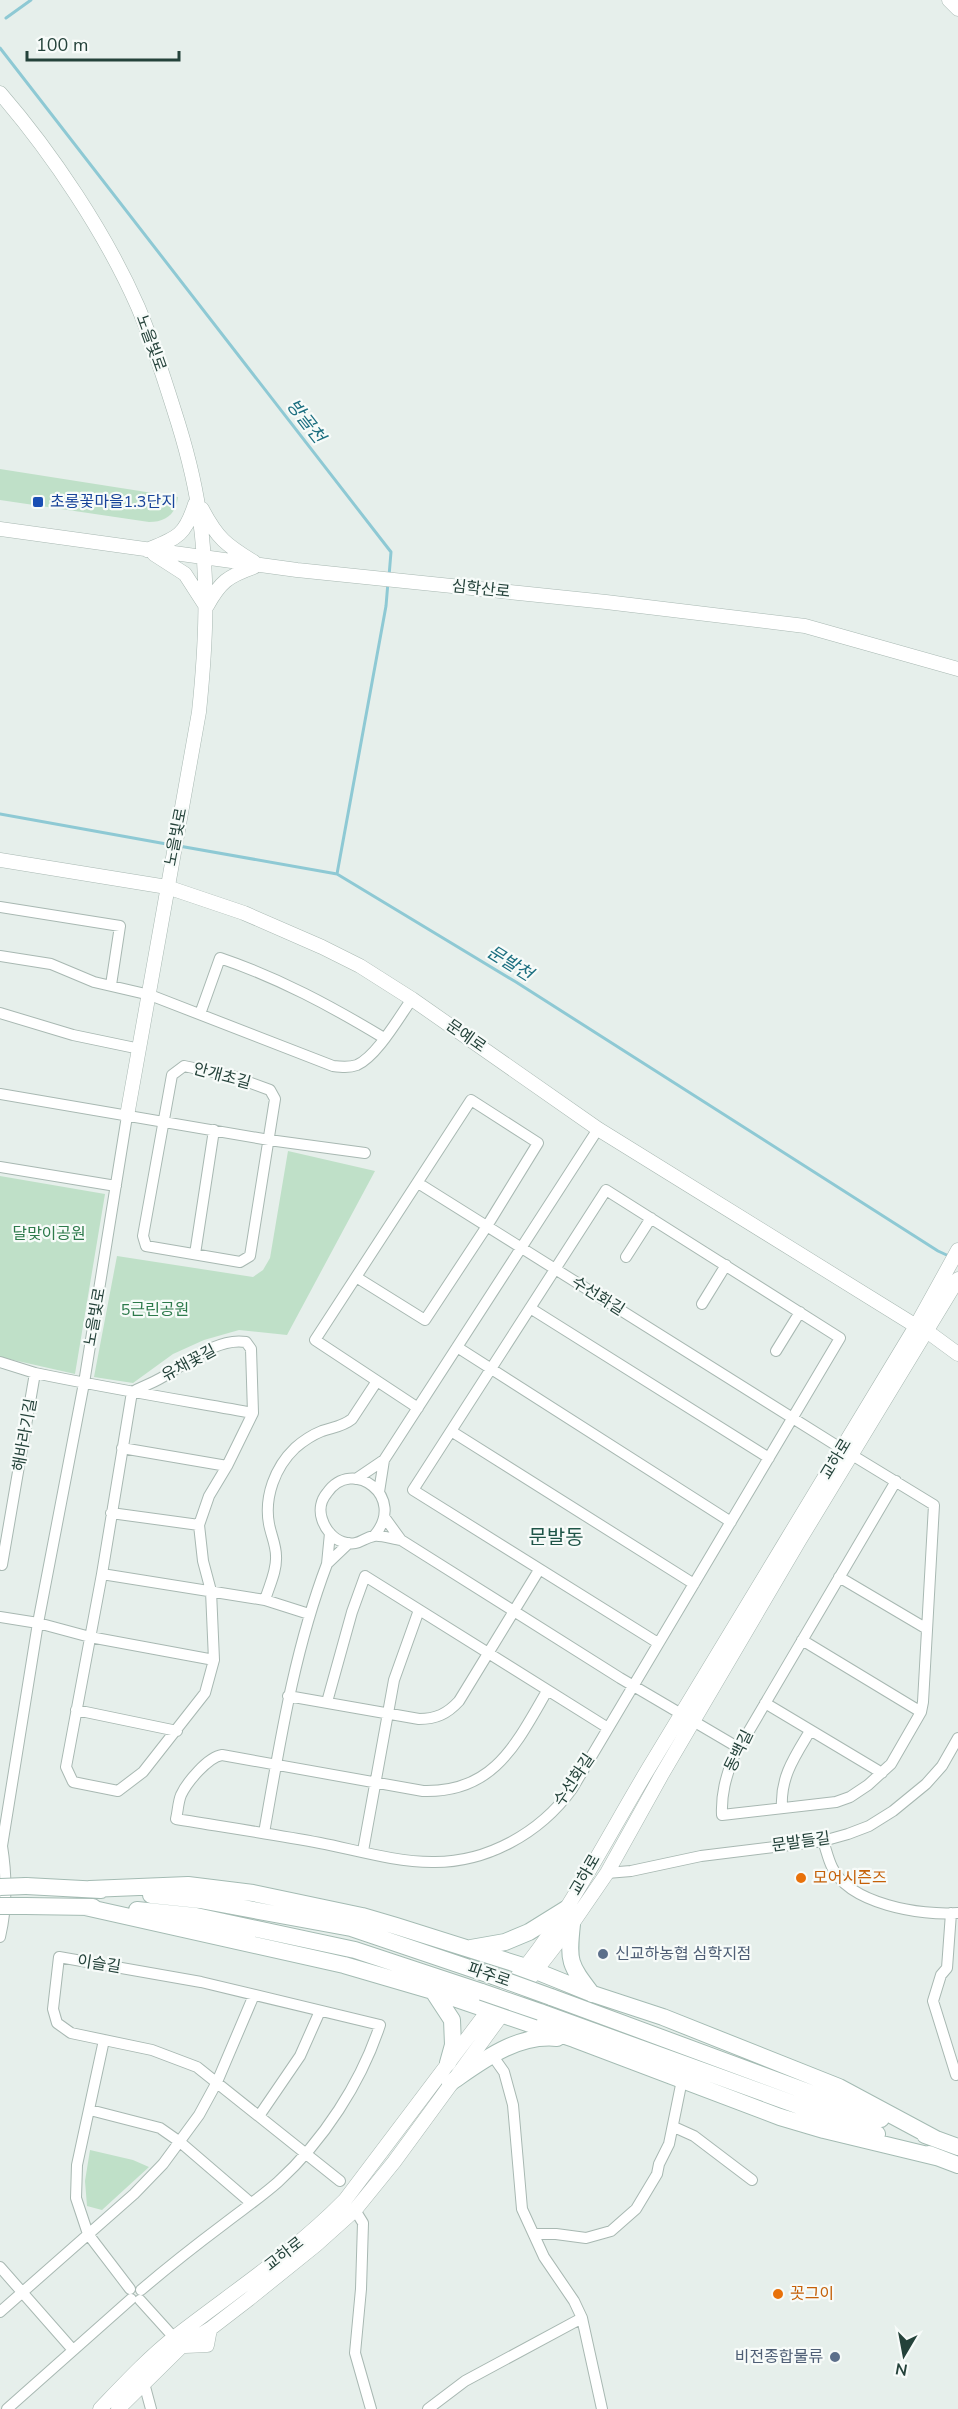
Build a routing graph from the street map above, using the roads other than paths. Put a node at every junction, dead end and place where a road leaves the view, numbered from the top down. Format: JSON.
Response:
{"nodes":[{"id":1,"x":950,"y":0,"type":"edge"},
{"id":2,"x":958,"y":9,"type":"edge"},
{"id":3,"x":0,"y":93,"type":"edge"},
{"id":4,"x":197,"y":499,"type":"junction"},
{"id":5,"x":0,"y":529,"type":"edge"},
{"id":6,"x":147,"y":550,"type":"junction"},
{"id":7,"x":203,"y":558,"type":"junction"},
{"id":8,"x":258,"y":565,"type":"junction"},
{"id":9,"x":206,"y":608,"type":"junction"},
{"id":10,"x":958,"y":669,"type":"edge"},
{"id":11,"x":0,"y":860,"type":"edge"},
{"id":12,"x":167,"y":887,"type":"junction"},
{"id":13,"x":0,"y":907,"type":"edge"},
{"id":14,"x":0,"y":956,"type":"edge"},
{"id":15,"x":111,"y":985,"type":"junction"},
{"id":16,"x":150,"y":995,"type":"junction"},
{"id":17,"x":412,"y":999,"type":"junction"},
{"id":18,"x":0,"y":1013,"type":"edge"},
{"id":19,"x":200,"y":1014,"type":"junction"},
{"id":20,"x":384,"y":1038,"type":"junction"},
{"id":21,"x":140,"y":1049,"type":"junction"},
{"id":22,"x":0,"y":1094,"type":"edge"},
{"id":23,"x":127,"y":1116,"type":"junction"},
{"id":24,"x":164,"y":1122,"type":"junction"},
{"id":25,"x":598,"y":1129,"type":"junction"},
{"id":26,"x":214,"y":1130,"type":"junction"},
{"id":27,"x":269,"y":1140,"type":"junction"},
{"id":28,"x":365,"y":1153,"type":"dead end"},
{"id":29,"x":0,"y":1167,"type":"edge"},
{"id":30,"x":418,"y":1183,"type":"junction"},
{"id":31,"x":116,"y":1186,"type":"junction"},
{"id":32,"x":651,"y":1218,"type":"junction"},
{"id":33,"x":487,"y":1226,"type":"junction"},
{"id":34,"x":522,"y":1247,"type":"junction"},
{"id":35,"x":958,"y":1250,"type":"edge"},
{"id":36,"x":195,"y":1254,"type":"junction"},
{"id":37,"x":626,"y":1257,"type":"dead end"},
{"id":38,"x":726,"y":1265,"type":"junction"},
{"id":39,"x":555,"y":1269,"type":"junction"},
{"id":40,"x":356,"y":1277,"type":"junction"},
{"id":41,"x":953,"y":1280,"type":"edge"},
{"id":42,"x":702,"y":1304,"type":"dead end"},
{"id":43,"x":530,"y":1308,"type":"junction"},
{"id":44,"x":800,"y":1312,"type":"junction"},
{"id":45,"x":922,"y":1329,"type":"junction"},
{"id":46,"x":457,"y":1347,"type":"junction"},
{"id":47,"x":776,"y":1351,"type":"dead end"},
{"id":48,"x":958,"y":1354,"type":"edge"},
{"id":49,"x":0,"y":1362,"type":"edge"},
{"id":50,"x":490,"y":1370,"type":"junction"},
{"id":51,"x":35,"y":1373,"type":"junction"},
{"id":52,"x":377,"y":1381,"type":"junction"},
{"id":53,"x":84,"y":1383,"type":"junction"},
{"id":54,"x":132,"y":1392,"type":"junction"},
{"id":55,"x":418,"y":1408,"type":"junction"},
{"id":56,"x":253,"y":1413,"type":"junction"},
{"id":57,"x":793,"y":1419,"type":"junction"},
{"id":58,"x":451,"y":1431,"type":"junction"},
{"id":59,"x":122,"y":1448,"type":"junction"},
{"id":60,"x":847,"y":1452,"type":"junction"},
{"id":61,"x":769,"y":1458,"type":"junction"},
{"id":62,"x":384,"y":1460,"type":"junction"},
{"id":63,"x":227,"y":1466,"type":"junction"},
{"id":64,"x":356,"y":1479,"type":"junction"},
{"id":65,"x":896,"y":1482,"type":"junction"},
{"id":66,"x":379,"y":1492,"type":"junction"},
{"id":67,"x":111,"y":1513,"type":"junction"},
{"id":68,"x":385,"y":1518,"type":"junction"},
{"id":69,"x":731,"y":1522,"type":"junction"},
{"id":70,"x":199,"y":1525,"type":"junction"},
{"id":71,"x":330,"y":1533,"type":"junction"},
{"id":72,"x":374,"y":1536,"type":"junction"},
{"id":73,"x":401,"y":1540,"type":"junction"},
{"id":74,"x":349,"y":1543,"type":"junction"},
{"id":75,"x":0,"y":1564,"type":"edge"},
{"id":76,"x":327,"y":1564,"type":"junction"},
{"id":77,"x":538,"y":1570,"type":"junction"},
{"id":78,"x":102,"y":1574,"type":"junction"},
{"id":79,"x":839,"y":1577,"type":"junction"},
{"id":80,"x":694,"y":1584,"type":"junction"},
{"id":81,"x":211,"y":1591,"type":"junction"},
{"id":82,"x":265,"y":1600,"type":"junction"},
{"id":83,"x":418,"y":1610,"type":"junction"},
{"id":84,"x":514,"y":1611,"type":"junction"},
{"id":85,"x":309,"y":1614,"type":"junction"},
{"id":86,"x":0,"y":1617,"type":"edge"},
{"id":87,"x":38,"y":1623,"type":"junction"},
{"id":88,"x":927,"y":1629,"type":"junction"},
{"id":89,"x":90,"y":1636,"type":"junction"},
{"id":90,"x":802,"y":1640,"type":"junction"},
{"id":91,"x":658,"y":1643,"type":"junction"},
{"id":92,"x":488,"y":1654,"type":"junction"},
{"id":93,"x":214,"y":1659,"type":"junction"},
{"id":94,"x":633,"y":1685,"type":"junction"},
{"id":95,"x":547,"y":1691,"type":"junction"},
{"id":96,"x":288,"y":1696,"type":"junction"},
{"id":97,"x":327,"y":1702,"type":"junction"},
{"id":98,"x":765,"y":1703,"type":"junction"},
{"id":99,"x":76,"y":1710,"type":"junction"},
{"id":100,"x":921,"y":1712,"type":"junction"},
{"id":101,"x":388,"y":1714,"type":"junction"},
{"id":102,"x":687,"y":1717,"type":"junction"},
{"id":103,"x":608,"y":1728,"type":"junction"},
{"id":104,"x":177,"y":1731,"type":"junction"},
{"id":105,"x":810,"y":1731,"type":"junction"},
{"id":106,"x":958,"y":1738,"type":"edge"},
{"id":107,"x":739,"y":1748,"type":"junction"},
{"id":108,"x":276,"y":1765,"type":"junction"},
{"id":109,"x":882,"y":1773,"type":"junction"},
{"id":110,"x":376,"y":1782,"type":"junction"},
{"id":111,"x":782,"y":1808,"type":"junction"},
{"id":112,"x":264,"y":1833,"type":"junction"},
{"id":113,"x":823,"y":1840,"type":"junction"},
{"id":114,"x":2,"y":1846,"type":"junction"},
{"id":115,"x":363,"y":1851,"type":"junction"},
{"id":116,"x":0,"y":1860,"type":"edge"},
{"id":117,"x":607,"y":1873,"type":"junction"},
{"id":118,"x":0,"y":1887,"type":"edge"},
{"id":119,"x":90,"y":1889,"type":"junction"},
{"id":120,"x":0,"y":1906,"type":"edge"},
{"id":121,"x":85,"y":1907,"type":"junction"},
{"id":122,"x":955,"y":1913,"type":"edge"},
{"id":123,"x":569,"y":1917,"type":"junction"},
{"id":124,"x":0,"y":1937,"type":"edge"},
{"id":125,"x":468,"y":1948,"type":"junction"},
{"id":126,"x":531,"y":1970,"type":"junction"},
{"id":127,"x":433,"y":1991,"type":"junction"},
{"id":128,"x":254,"y":1995,"type":"junction"},
{"id":129,"x":593,"y":1995,"type":"junction"},
{"id":130,"x":320,"y":2011,"type":"junction"},
{"id":131,"x":494,"y":2013,"type":"junction"},
{"id":132,"x":574,"y":2039,"type":"junction"},
{"id":133,"x":104,"y":2040,"type":"junction"},
{"id":134,"x":492,"y":2055,"type":"junction"},
{"id":135,"x":448,"y":2063,"type":"junction"},
{"id":136,"x":956,"y":2075,"type":"dead end"},
{"id":137,"x":682,"y":2080,"type":"junction"},
{"id":138,"x":217,"y":2082,"type":"junction"},
{"id":139,"x":450,"y":2083,"type":"junction"},
{"id":140,"x":90,"y":2110,"type":"junction"},
{"id":141,"x":259,"y":2116,"type":"junction"},
{"id":142,"x":674,"y":2127,"type":"junction"},
{"id":143,"x":936,"y":2139,"type":"junction"},
{"id":144,"x":180,"y":2142,"type":"junction"},
{"id":145,"x":958,"y":2147,"type":"edge"},
{"id":146,"x":306,"y":2153,"type":"junction"},
{"id":147,"x":940,"y":2158,"type":"junction"},
{"id":148,"x":958,"y":2165,"type":"edge"},
{"id":149,"x":752,"y":2180,"type":"dead end"},
{"id":150,"x":340,"y":2181,"type":"dead end"},
{"id":151,"x":251,"y":2203,"type":"junction"},
{"id":152,"x":355,"y":2210,"type":"junction"},
{"id":153,"x":88,"y":2234,"type":"junction"},
{"id":154,"x":534,"y":2234,"type":"junction"},
{"id":155,"x":0,"y":2267,"type":"edge"},
{"id":156,"x":22,"y":2292,"type":"junction"},
{"id":157,"x":136,"y":2294,"type":"junction"},
{"id":158,"x":0,"y":2312,"type":"edge"},
{"id":159,"x":582,"y":2318,"type":"junction"},
{"id":160,"x":178,"y":2342,"type":"junction"},
{"id":161,"x":73,"y":2350,"type":"junction"},
{"id":162,"x":144,"y":2383,"type":"junction"},
{"id":163,"x":7,"y":2409,"type":"edge"},
{"id":164,"x":100,"y":2409,"type":"edge"},
{"id":165,"x":118,"y":2409,"type":"edge"},
{"id":166,"x":151,"y":2409,"type":"edge"},
{"id":167,"x":371,"y":2409,"type":"edge"},
{"id":168,"x":429,"y":2409,"type":"edge"},
{"id":169,"x":602,"y":2409,"type":"edge"}],
"edges":[{"from":1,"to":2,"type":"street"},
{"from":3,"to":4,"type":"street","name":"노을빛로"},
{"from":4,"to":6,"type":"street"},
{"from":4,"to":7,"type":"street","name":"노을빛로"},
{"from":4,"to":8,"type":"street"},
{"from":5,"to":6,"type":"street","name":"심학산로"},
{"from":6,"to":7,"type":"street","name":"심학산로"},
{"from":6,"to":9,"type":"street"},
{"from":7,"to":8,"type":"street","name":"심학산로"},
{"from":7,"to":9,"type":"street","name":"노을빛로"},
{"from":8,"to":9,"type":"street"},
{"from":8,"to":10,"type":"street","name":"심학산로"},
{"from":9,"to":12,"type":"street","name":"노을빛로"},
{"from":11,"to":12,"type":"street","name":"문예로"},
{"from":12,"to":16,"type":"street","name":"노을빛로"},
{"from":12,"to":17,"type":"street","name":"문예로"},
{"from":13,"to":15,"type":"street"},
{"from":14,"to":15,"type":"street"},
{"from":15,"to":16,"type":"street"},
{"from":16,"to":19,"type":"street"},
{"from":16,"to":21,"type":"street","name":"노을빛로"},
{"from":17,"to":20,"type":"street"},
{"from":17,"to":25,"type":"street","name":"문예로"},
{"from":18,"to":21,"type":"street"},
{"from":19,"to":20,"type":"street"},
{"from":19,"to":20,"type":"street"},
{"from":21,"to":23,"type":"street","name":"노을빛로"},
{"from":22,"to":23,"type":"street"},
{"from":23,"to":24,"type":"street"},
{"from":23,"to":31,"type":"street","name":"노을빛로"},
{"from":24,"to":26,"type":"street"},
{"from":24,"to":27,"type":"street","name":"안개초길"},
{"from":24,"to":36,"type":"street","name":"안개초길"},
{"from":25,"to":34,"type":"street"},
{"from":25,"to":45,"type":"street","name":"문예로"},
{"from":26,"to":27,"type":"street"},
{"from":26,"to":36,"type":"street"},
{"from":27,"to":28,"type":"street"},
{"from":27,"to":36,"type":"street","name":"안개초길"},
{"from":29,"to":31,"type":"street"},
{"from":30,"to":33,"type":"street","name":"수선화길"},
{"from":30,"to":33,"type":"street"},
{"from":30,"to":40,"type":"street"},
{"from":31,"to":53,"type":"street","name":"노을빛로"},
{"from":32,"to":37,"type":"street"},
{"from":32,"to":38,"type":"street","name":"수선화길"},
{"from":32,"to":39,"type":"street","name":"수선화길"},
{"from":33,"to":34,"type":"street","name":"수선화길"},
{"from":33,"to":40,"type":"street"},
{"from":34,"to":39,"type":"street","name":"수선화길"},
{"from":34,"to":46,"type":"street"},
{"from":35,"to":41,"type":"street","name":"교하로"},
{"from":38,"to":42,"type":"street"},
{"from":38,"to":44,"type":"street","name":"수선화길"},
{"from":39,"to":43,"type":"street","name":"수선화길"},
{"from":39,"to":57,"type":"street","name":"수선화길"},
{"from":40,"to":52,"type":"street"},
{"from":41,"to":45,"type":"street","name":"교하로"},
{"from":43,"to":50,"type":"street","name":"수선화길"},
{"from":43,"to":61,"type":"street"},
{"from":44,"to":47,"type":"street"},
{"from":44,"to":57,"type":"street","name":"수선화길"},
{"from":45,"to":48,"type":"street"},
{"from":45,"to":60,"type":"street","name":"교하로"},
{"from":46,"to":50,"type":"street"},
{"from":46,"to":55,"type":"street"},
{"from":49,"to":51,"type":"street"},
{"from":50,"to":58,"type":"street","name":"수선화길"},
{"from":50,"to":69,"type":"street"},
{"from":51,"to":53,"type":"street"},
{"from":51,"to":75,"type":"street","name":"해바라기길"},
{"from":52,"to":55,"type":"street"},
{"from":52,"to":82,"type":"street"},
{"from":53,"to":54,"type":"street","name":"유채꽃길"},
{"from":53,"to":87,"type":"street","name":"노을빛로"},
{"from":54,"to":56,"type":"street","name":"유채꽃길"},
{"from":54,"to":56,"type":"street","name":"유채꽃길"},
{"from":54,"to":59,"type":"street","name":"유채꽃길"},
{"from":55,"to":62,"type":"street"},
{"from":56,"to":63,"type":"street","name":"유채꽃길"},
{"from":57,"to":60,"type":"street","name":"수선화길"},
{"from":57,"to":61,"type":"street","name":"수선화길"},
{"from":58,"to":77,"type":"street","name":"수선화길"},
{"from":58,"to":80,"type":"street"},
{"from":59,"to":63,"type":"street"},
{"from":59,"to":67,"type":"street","name":"유채꽃길"},
{"from":60,"to":65,"type":"street","name":"동백길"},
{"from":60,"to":102,"type":"street","name":"교하로"},
{"from":61,"to":69,"type":"street","name":"수선화길"},
{"from":62,"to":64,"type":"street"},
{"from":62,"to":66,"type":"street"},
{"from":63,"to":70,"type":"street","name":"유채꽃길"},
{"from":64,"to":66,"type":"street"},
{"from":64,"to":71,"type":"street"},
{"from":65,"to":79,"type":"street","name":"동백길"},
{"from":65,"to":88,"type":"street","name":"동백길"},
{"from":66,"to":68,"type":"street"},
{"from":67,"to":70,"type":"street"},
{"from":67,"to":78,"type":"street","name":"유채꽃길"},
{"from":68,"to":72,"type":"street"},
{"from":68,"to":73,"type":"street"},
{"from":69,"to":80,"type":"street","name":"수선화길"},
{"from":70,"to":81,"type":"street","name":"유채꽃길"},
{"from":71,"to":74,"type":"street"},
{"from":71,"to":76,"type":"street"},
{"from":72,"to":73,"type":"street"},
{"from":72,"to":74,"type":"street"},
{"from":73,"to":84,"type":"street"},
{"from":74,"to":76,"type":"street"},
{"from":76,"to":85,"type":"street"},
{"from":77,"to":84,"type":"street"},
{"from":77,"to":91,"type":"street","name":"수선화길"},
{"from":78,"to":81,"type":"street"},
{"from":78,"to":89,"type":"street","name":"유채꽃길"},
{"from":79,"to":88,"type":"street"},
{"from":79,"to":90,"type":"street","name":"동백길"},
{"from":80,"to":91,"type":"street","name":"수선화길"},
{"from":81,"to":82,"type":"street"},
{"from":81,"to":93,"type":"street","name":"유채꽃길"},
{"from":82,"to":85,"type":"street"},
{"from":83,"to":92,"type":"street"},
{"from":83,"to":97,"type":"street"},
{"from":83,"to":101,"type":"street"},
{"from":84,"to":92,"type":"street"},
{"from":84,"to":94,"type":"street"},
{"from":85,"to":96,"type":"street"},
{"from":86,"to":87,"type":"street"},
{"from":87,"to":89,"type":"street"},
{"from":87,"to":114,"type":"street","name":"노을빛로"},
{"from":88,"to":100,"type":"street","name":"동백길"},
{"from":89,"to":93,"type":"street"},
{"from":89,"to":99,"type":"street","name":"유채꽃길"},
{"from":90,"to":98,"type":"street","name":"동백길"},
{"from":90,"to":100,"type":"street"},
{"from":91,"to":94,"type":"street","name":"수선화길"},
{"from":92,"to":95,"type":"street"},
{"from":92,"to":101,"type":"street"},
{"from":93,"to":104,"type":"street","name":"유채꽃길"},
{"from":94,"to":102,"type":"street"},
{"from":94,"to":103,"type":"street","name":"수선화길"},
{"from":95,"to":103,"type":"street"},
{"from":95,"to":110,"type":"street","name":"수선화길"},
{"from":96,"to":97,"type":"street"},
{"from":96,"to":108,"type":"street"},
{"from":97,"to":101,"type":"street"},
{"from":98,"to":105,"type":"street"},
{"from":98,"to":107,"type":"street","name":"동백길"},
{"from":99,"to":104,"type":"street"},
{"from":99,"to":104,"type":"street","name":"유채꽃길"},
{"from":100,"to":109,"type":"street","name":"동백길"},
{"from":101,"to":110,"type":"street"},
{"from":102,"to":107,"type":"street"},
{"from":102,"to":117,"type":"street","name":"교하로"},
{"from":102,"to":123,"type":"street","name":"교하로"},
{"from":103,"to":115,"type":"street","name":"수선화길"},
{"from":105,"to":109,"type":"street"},
{"from":105,"to":111,"type":"street"},
{"from":106,"to":113,"type":"street","name":"문발들길"},
{"from":107,"to":111,"type":"street","name":"동백길"},
{"from":108,"to":110,"type":"street","name":"수선화길"},
{"from":108,"to":112,"type":"street"},
{"from":108,"to":112,"type":"street","name":"수선화길"},
{"from":109,"to":111,"type":"street","name":"동백길"},
{"from":110,"to":115,"type":"street"},
{"from":112,"to":115,"type":"street","name":"수선화길"},
{"from":113,"to":117,"type":"street","name":"문발들길"},
{"from":113,"to":122,"type":"street"},
{"from":114,"to":116,"type":"street","name":"노을빛로"},
{"from":114,"to":124,"type":"street","name":"노을빛로"},
{"from":117,"to":123,"type":"street","name":"교하로"},
{"from":118,"to":119,"type":"main road","name":"파주로","bridge":true},
{"from":119,"to":125,"type":"main road"},
{"from":119,"to":143,"type":"main road","name":"파주로","bridge":true},
{"from":120,"to":121,"type":"main road","name":"파주로","bridge":true},
{"from":121,"to":127,"type":"main road"},
{"from":121,"to":147,"type":"main road","name":"파주로","bridge":true},
{"from":122,"to":136,"type":"street"},
{"from":123,"to":125,"type":"main road"},
{"from":123,"to":126,"type":"street","name":"교하로"},
{"from":123,"to":129,"type":"main road"},
{"from":125,"to":126,"type":"main road"},
{"from":126,"to":129,"type":"main road"},
{"from":126,"to":131,"type":"street","name":"교하로"},
{"from":127,"to":131,"type":"main road"},
{"from":127,"to":135,"type":"main road"},
{"from":128,"to":130,"type":"street","name":"이슬길"},
{"from":128,"to":133,"type":"street","name":"이슬길"},
{"from":128,"to":138,"type":"street"},
{"from":129,"to":143,"type":"main road"},
{"from":130,"to":141,"type":"street"},
{"from":130,"to":146,"type":"street","name":"이슬길"},
{"from":131,"to":132,"type":"main road"},
{"from":131,"to":135,"type":"street","name":"교하로"},
{"from":131,"to":139,"type":"street","name":"교하로"},
{"from":132,"to":134,"type":"main road"},
{"from":132,"to":137,"type":"main road"},
{"from":133,"to":138,"type":"street","name":"이슬길"},
{"from":133,"to":140,"type":"street"},
{"from":134,"to":139,"type":"main road"},
{"from":134,"to":154,"type":"street"},
{"from":135,"to":160,"type":"street","name":"교하로"},
{"from":137,"to":142,"type":"street"},
{"from":137,"to":147,"type":"main road"},
{"from":138,"to":141,"type":"street","name":"이슬길"},
{"from":138,"to":144,"type":"street"},
{"from":139,"to":152,"type":"street","name":"교하로"},
{"from":140,"to":144,"type":"street"},
{"from":140,"to":153,"type":"street"},
{"from":141,"to":146,"type":"street","name":"이슬길"},
{"from":142,"to":149,"type":"street"},
{"from":142,"to":154,"type":"street"},
{"from":143,"to":145,"type":"main road","name":"파주로"},
{"from":144,"to":151,"type":"street"},
{"from":144,"to":153,"type":"street"},
{"from":146,"to":150,"type":"street","name":"이슬길"},
{"from":146,"to":151,"type":"street","name":"이슬길"},
{"from":147,"to":148,"type":"main road","name":"파주로"},
{"from":151,"to":157,"type":"street","name":"이슬길"},
{"from":152,"to":160,"type":"street","name":"교하로"},
{"from":152,"to":167,"type":"street"},
{"from":153,"to":156,"type":"street"},
{"from":153,"to":157,"type":"street"},
{"from":154,"to":159,"type":"street"},
{"from":155,"to":156,"type":"street"},
{"from":156,"to":158,"type":"street"},
{"from":156,"to":161,"type":"street"},
{"from":157,"to":160,"type":"street"},
{"from":157,"to":161,"type":"street","name":"이슬길"},
{"from":159,"to":168,"type":"street"},
{"from":159,"to":169,"type":"street"},
{"from":160,"to":162,"type":"street","name":"교하로"},
{"from":160,"to":164,"type":"street","name":"교하로"},
{"from":161,"to":163,"type":"street","name":"이슬길"},
{"from":162,"to":165,"type":"street","name":"교하로"},
{"from":162,"to":166,"type":"street"}]}
